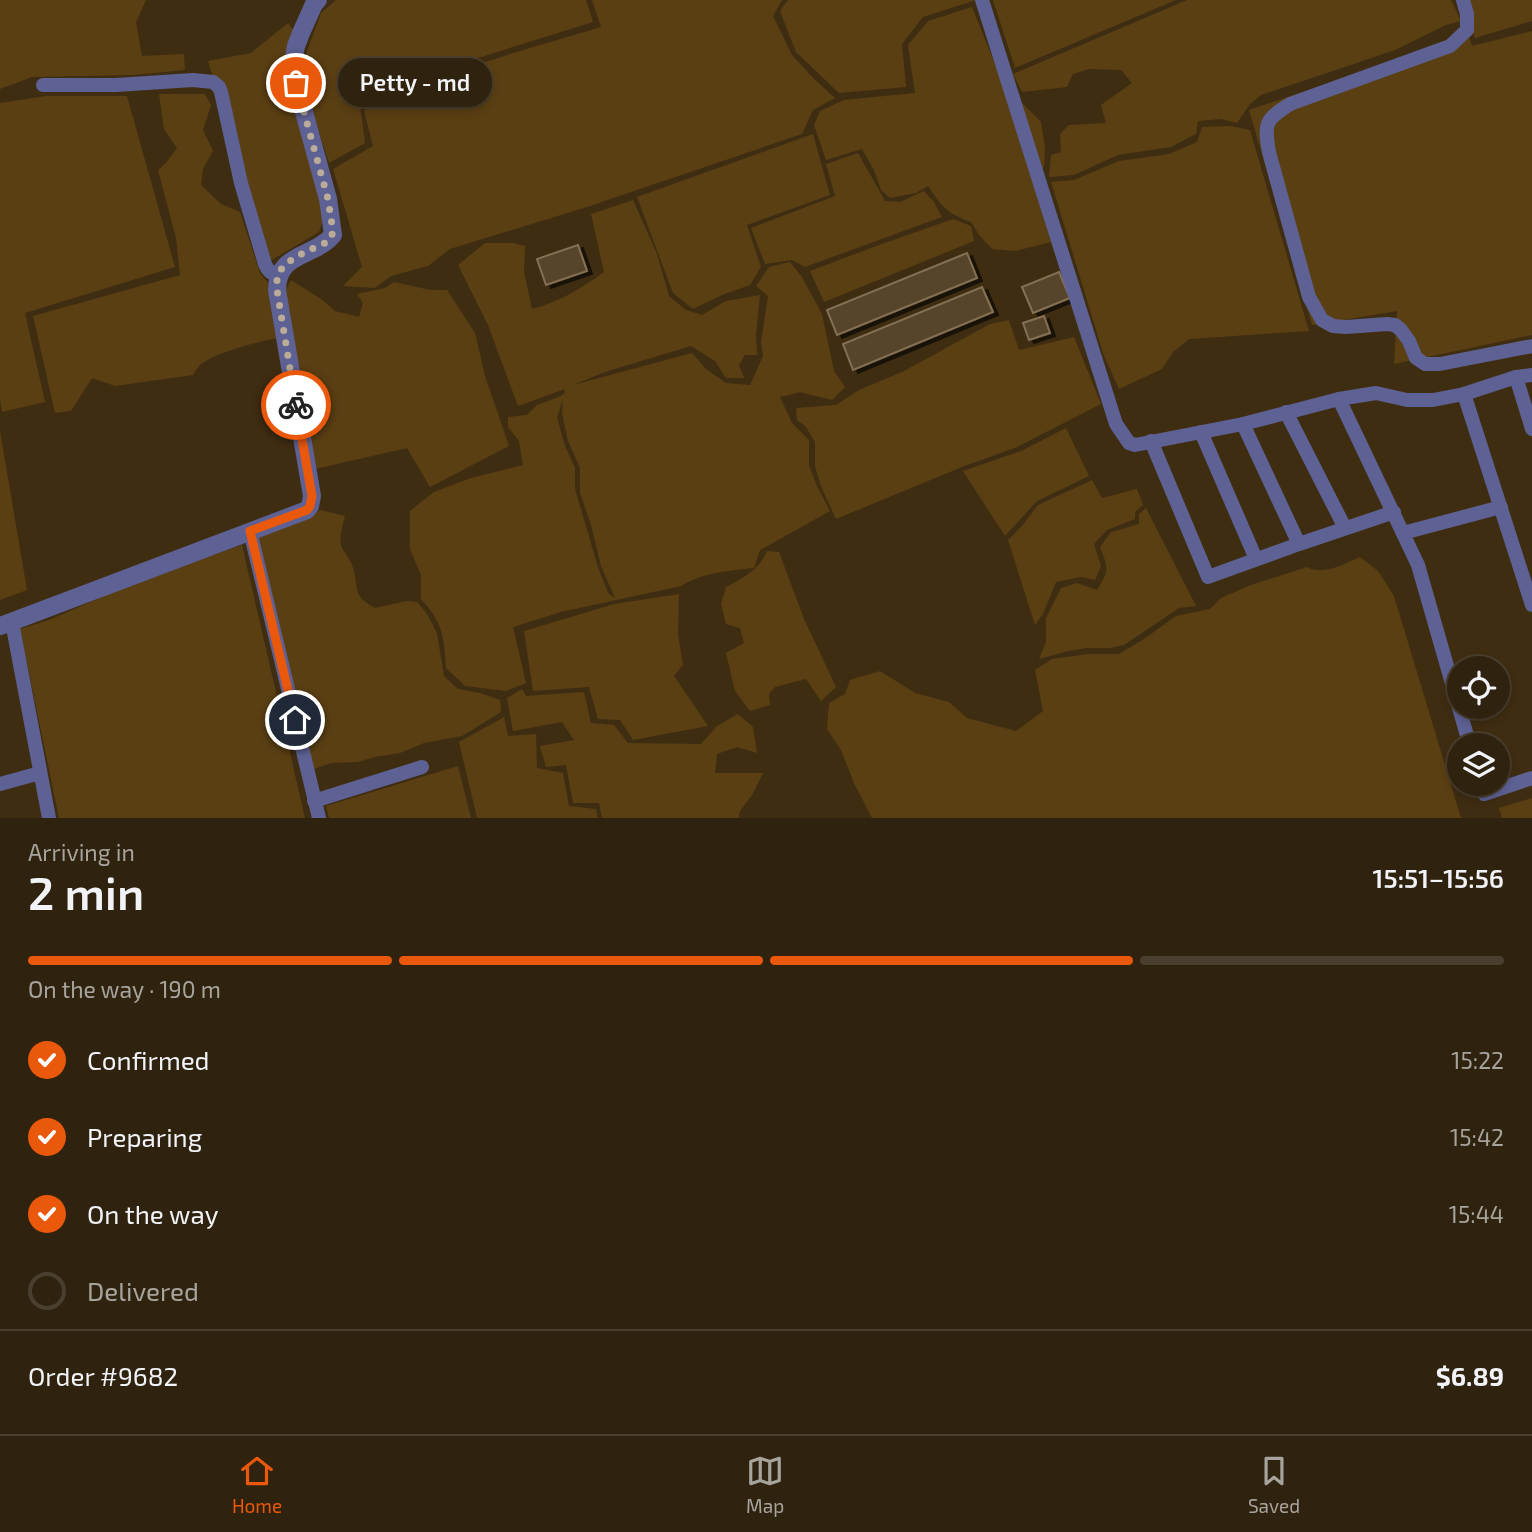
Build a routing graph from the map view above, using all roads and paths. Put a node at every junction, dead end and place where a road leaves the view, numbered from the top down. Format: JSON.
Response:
{"nodes":[{"id":1,"x":318,"y":0,"type":"edge"},
{"id":2,"x":982,"y":0,"type":"edge"},
{"id":3,"x":1463,"y":0,"type":"edge"},
{"id":4,"x":43,"y":85,"type":"dead end"},
{"id":5,"x":279,"y":275,"type":"junction"},
{"id":6,"x":1532,"y":346,"type":"edge"},
{"id":7,"x":1532,"y":374,"type":"edge"},
{"id":8,"x":1516,"y":377,"type":"junction"},
{"id":9,"x":1464,"y":394,"type":"junction"},
{"id":10,"x":1339,"y":399,"type":"junction"},
{"id":11,"x":1286,"y":412,"type":"junction"},
{"id":12,"x":1243,"y":424,"type":"junction"},
{"id":13,"x":1532,"y":429,"type":"edge"},
{"id":14,"x":1201,"y":432,"type":"junction"},
{"id":15,"x":1151,"y":441,"type":"junction"},
{"id":16,"x":1501,"y":507,"type":"junction"},
{"id":17,"x":1394,"y":512,"type":"junction"},
{"id":18,"x":1345,"y":528,"type":"junction"},
{"id":19,"x":250,"y":531,"type":"junction"},
{"id":20,"x":1403,"y":533,"type":"junction"},
{"id":21,"x":1299,"y":544,"type":"junction"},
{"id":22,"x":1256,"y":559,"type":"junction"},
{"id":23,"x":1532,"y":605,"type":"edge"},
{"id":24,"x":6,"y":624,"type":"edge"},
{"id":25,"x":1466,"y":733,"type":"edge"},
{"id":26,"x":422,"y":766,"type":"dead end"},
{"id":27,"x":40,"y":773,"type":"junction"},
{"id":28,"x":1532,"y":778,"type":"edge"},
{"id":29,"x":0,"y":784,"type":"edge"},
{"id":30,"x":1510,"y":785,"type":"edge"},
{"id":31,"x":314,"y":801,"type":"junction"},
{"id":32,"x":49,"y":818,"type":"edge"},
{"id":33,"x":318,"y":818,"type":"edge"}],
"edges":[{"from":1,"to":5,"type":"street"},
{"from":2,"to":15,"type":"street"},
{"from":3,"to":6,"type":"street"},
{"from":4,"to":5,"type":"street"},
{"from":5,"to":19,"type":"street"},
{"from":7,"to":8,"type":"street"},
{"from":8,"to":9,"type":"street"},
{"from":8,"to":13,"type":"street"},
{"from":9,"to":10,"type":"street"},
{"from":9,"to":16,"type":"street"},
{"from":10,"to":11,"type":"street"},
{"from":10,"to":17,"type":"street"},
{"from":11,"to":12,"type":"street"},
{"from":11,"to":18,"type":"street"},
{"from":12,"to":14,"type":"street"},
{"from":12,"to":21,"type":"street"},
{"from":14,"to":15,"type":"street"},
{"from":14,"to":22,"type":"street"},
{"from":15,"to":22,"type":"street"},
{"from":16,"to":20,"type":"street"},
{"from":16,"to":23,"type":"street"},
{"from":17,"to":18,"type":"street"},
{"from":17,"to":20,"type":"street"},
{"from":18,"to":21,"type":"street"},
{"from":19,"to":24,"type":"street"},
{"from":19,"to":31,"type":"street"},
{"from":20,"to":25,"type":"street"},
{"from":21,"to":22,"type":"street"},
{"from":24,"to":27,"type":"street"},
{"from":26,"to":31,"type":"street"},
{"from":27,"to":29,"type":"street"},
{"from":27,"to":32,"type":"street"},
{"from":28,"to":30,"type":"street"},
{"from":31,"to":33,"type":"street"}]}
